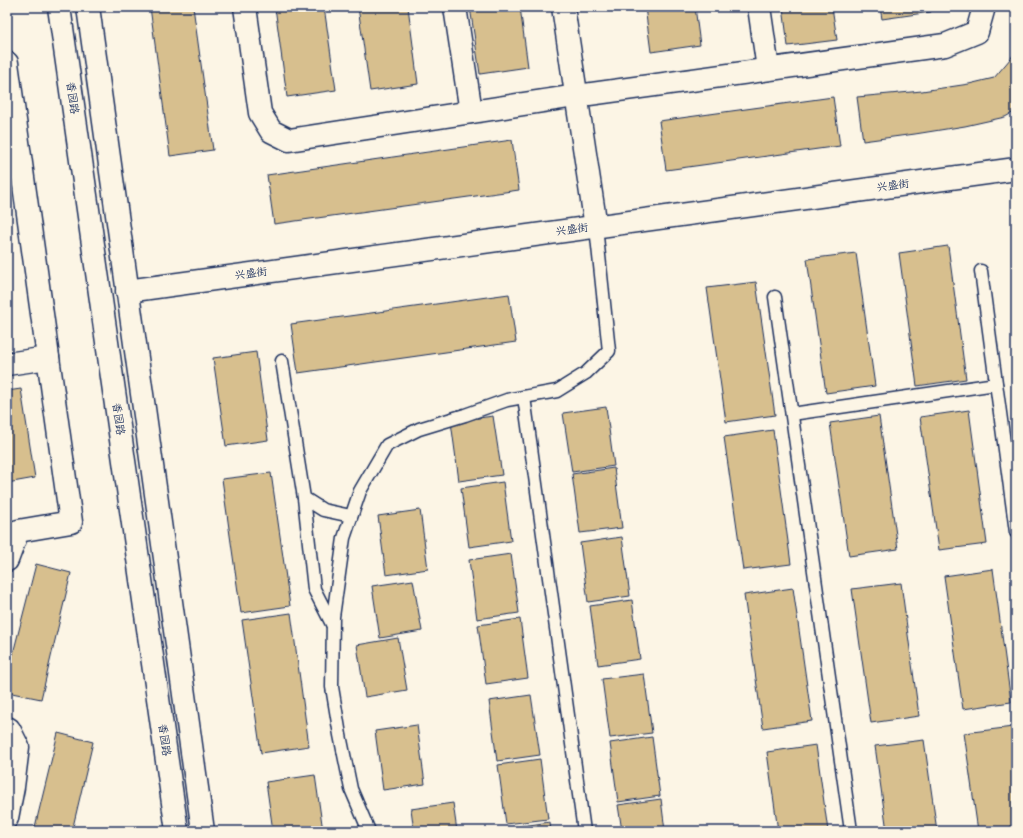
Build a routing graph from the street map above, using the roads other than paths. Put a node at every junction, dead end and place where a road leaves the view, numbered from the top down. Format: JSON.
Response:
{"nodes":[{"id":1,"x":59,"y":7,"type":"edge"},
{"id":2,"x":88,"y":7,"type":"edge"},
{"id":3,"x":245,"y":7,"type":"edge"},
{"id":4,"x":456,"y":7,"type":"edge"},
{"id":5,"x":562,"y":7,"type":"edge"},
{"id":6,"x":759,"y":7,"type":"edge"},
{"id":7,"x":984,"y":7,"type":"edge"},
{"id":8,"x":7,"y":63,"type":"edge"},
{"id":9,"x":768,"y":70,"type":"junction"},
{"id":10,"x":576,"y":96,"type":"junction"},
{"id":11,"x":471,"y":112,"type":"junction"},
{"id":12,"x":11,"y":121,"type":"edge"},
{"id":13,"x":1016,"y":169,"type":"edge"},
{"id":14,"x":596,"y":227,"type":"junction"},
{"id":15,"x":981,"y":271,"type":"dead end"},
{"id":16,"x":127,"y":291,"type":"junction"},
{"id":17,"x":775,"y":297,"type":"dead end"},
{"id":18,"x":48,"y":358,"type":"junction"},
{"id":19,"x":282,"y":361,"type":"dead end"},
{"id":20,"x":7,"y":364,"type":"edge"},
{"id":21,"x":996,"y":384,"type":"junction"},
{"id":22,"x":524,"y":397,"type":"junction"},
{"id":23,"x":792,"y":414,"type":"junction"},
{"id":24,"x":304,"y":498,"type":"junction"},
{"id":25,"x":351,"y":516,"type":"junction"},
{"id":26,"x":1016,"y":532,"type":"edge"},
{"id":27,"x":7,"y":560,"type":"edge"},
{"id":28,"x":333,"y":626,"type":"junction"},
{"id":29,"x":7,"y":728,"type":"edge"},
{"id":30,"x":362,"y":813,"type":"junction"},
{"id":31,"x":7,"y":818,"type":"edge"},
{"id":32,"x":177,"y":831,"type":"edge"},
{"id":33,"x":203,"y":831,"type":"edge"},
{"id":34,"x":361,"y":831,"type":"edge"},
{"id":35,"x":370,"y":831,"type":"edge"},
{"id":36,"x":584,"y":831,"type":"edge"},
{"id":37,"x":850,"y":831,"type":"edge"}],
"edges":[{"from":1,"to":32,"type":"street","name":"香园路"},
{"from":2,"to":16,"type":"street"},
{"from":3,"to":11,"type":"street"},
{"from":4,"to":11,"type":"street"},
{"from":5,"to":10,"type":"street"},
{"from":6,"to":9,"type":"street"},
{"from":7,"to":9,"type":"street"},
{"from":8,"to":12,"type":"street"},
{"from":9,"to":10,"type":"street"},
{"from":10,"to":11,"type":"street"},
{"from":10,"to":14,"type":"street"},
{"from":12,"to":18,"type":"street"},
{"from":13,"to":14,"type":"street","name":"兴盛街"},
{"from":14,"to":16,"type":"street","name":"兴盛街"},
{"from":14,"to":22,"type":"lane"},
{"from":15,"to":21,"type":"lane"},
{"from":16,"to":33,"type":"street"},
{"from":17,"to":23,"type":"lane"},
{"from":18,"to":20,"type":"street"},
{"from":18,"to":27,"type":"street"},
{"from":19,"to":24,"type":"lane"},
{"from":21,"to":23,"type":"lane"},
{"from":21,"to":26,"type":"lane"},
{"from":22,"to":25,"type":"lane"},
{"from":22,"to":36,"type":"lane"},
{"from":23,"to":37,"type":"lane"},
{"from":24,"to":25,"type":"lane"},
{"from":24,"to":28,"type":"lane"},
{"from":25,"to":28,"type":"lane"},
{"from":28,"to":30,"type":"lane"},
{"from":29,"to":31,"type":"street"},
{"from":30,"to":34,"type":"lane"},
{"from":30,"to":35,"type":"lane"}]}
